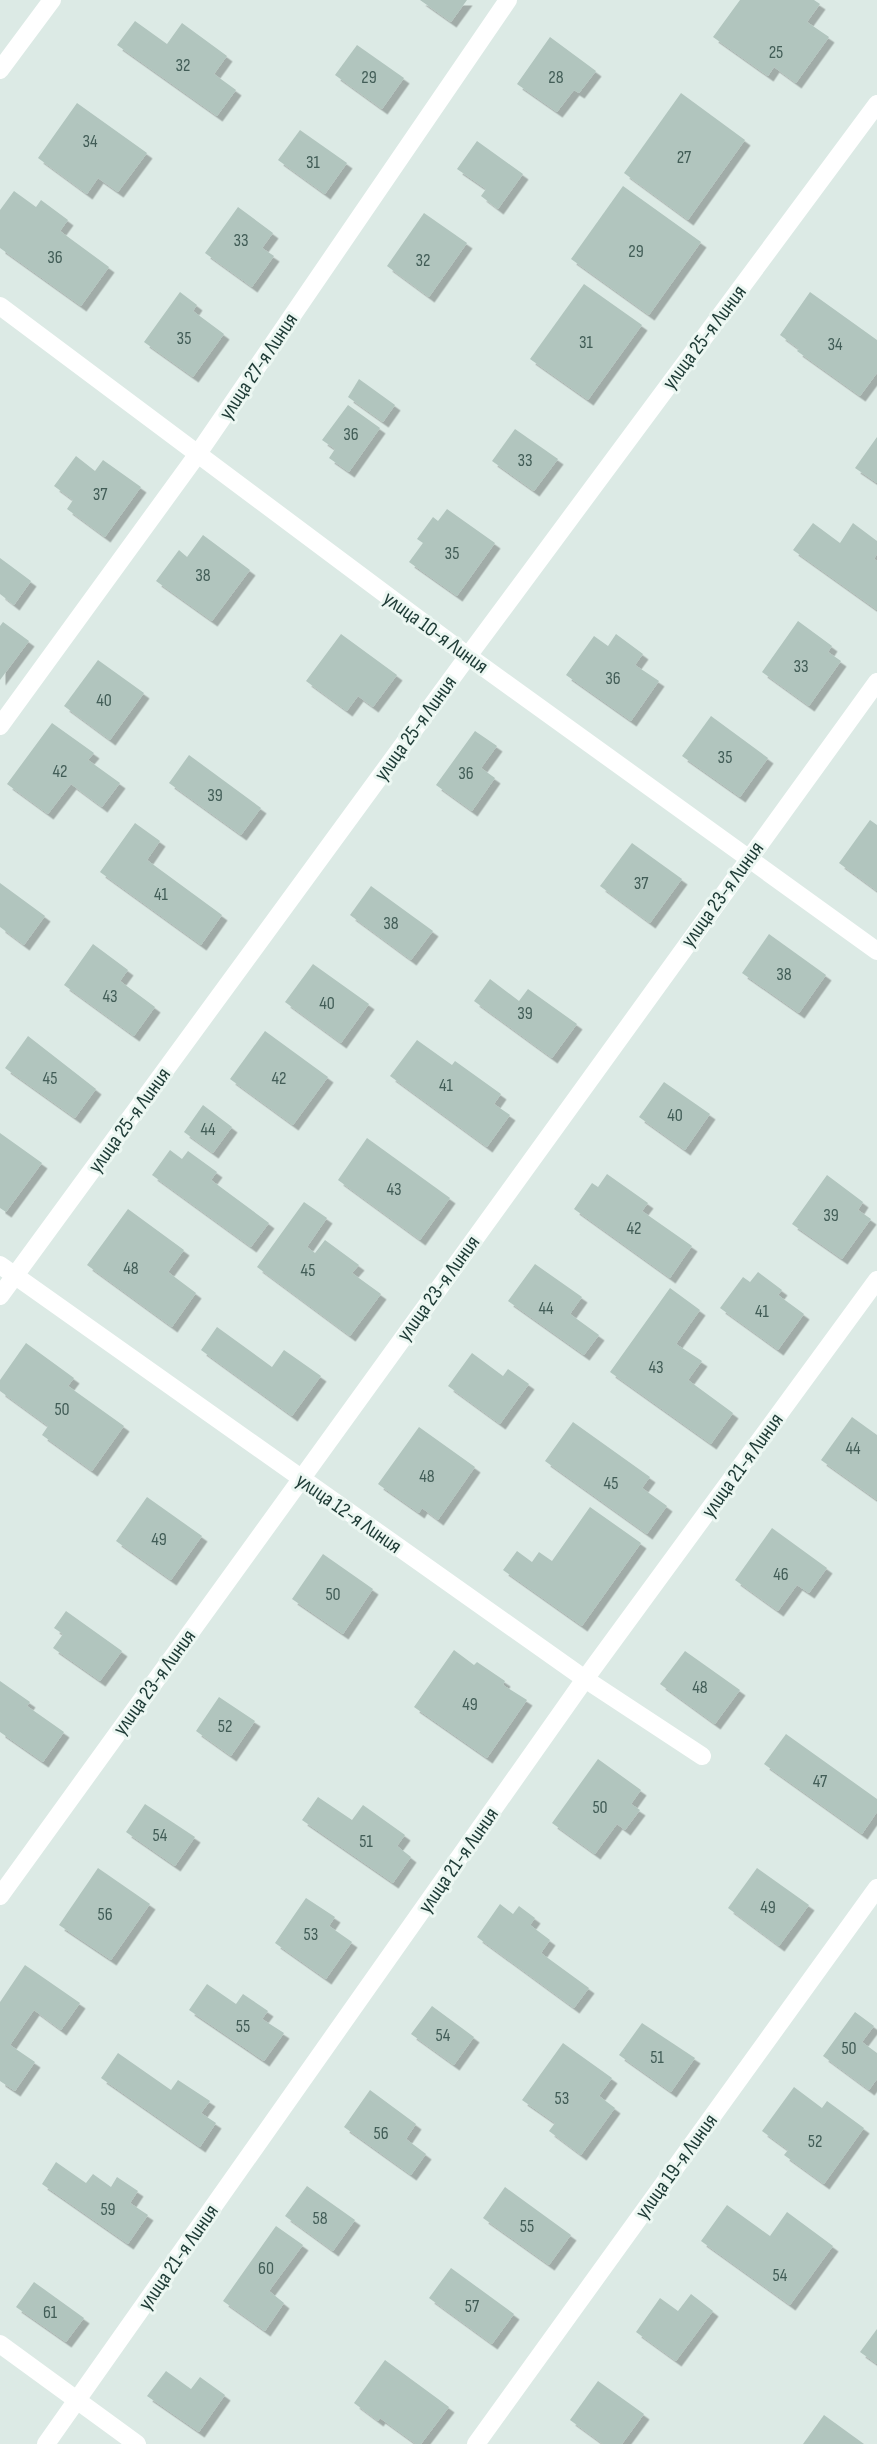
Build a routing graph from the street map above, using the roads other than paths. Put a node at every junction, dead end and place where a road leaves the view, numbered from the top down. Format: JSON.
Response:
{"nodes":[{"id":1,"x":52,"y":0,"type":"edge"},
{"id":2,"x":508,"y":0,"type":"edge"},
{"id":3,"x":0,"y":70,"type":"edge"},
{"id":4,"x":877,"y":104,"type":"edge"},
{"id":5,"x":0,"y":306,"type":"edge"},
{"id":6,"x":197,"y":455,"type":"junction"},
{"id":7,"x":468,"y":656,"type":"junction"},
{"id":8,"x":877,"y":682,"type":"edge"},
{"id":9,"x":0,"y":726,"type":"edge"},
{"id":10,"x":748,"y":859,"type":"junction"},
{"id":11,"x":877,"y":951,"type":"edge"},
{"id":12,"x":7,"y":1271,"type":"edge"},
{"id":13,"x":877,"y":1280,"type":"edge"},
{"id":14,"x":0,"y":1296,"type":"edge"},
{"id":15,"x":300,"y":1478,"type":"junction"},
{"id":16,"x":585,"y":1678,"type":"junction"},
{"id":17,"x":702,"y":1756,"type":"dead end"},
{"id":18,"x":877,"y":1888,"type":"edge"},
{"id":19,"x":0,"y":1896,"type":"edge"},
{"id":20,"x":0,"y":2344,"type":"edge"},
{"id":21,"x":77,"y":2400,"type":"junction"},
{"id":22,"x":46,"y":2444,"type":"edge"},
{"id":23,"x":137,"y":2444,"type":"edge"},
{"id":24,"x":476,"y":2444,"type":"edge"}],
"edges":[{"from":1,"to":3,"type":"street"},
{"from":2,"to":6,"type":"street","name":"улица 27-я Линия"},
{"from":4,"to":7,"type":"street","name":"улица 25-я Линия"},
{"from":5,"to":6,"type":"street","name":"улица 10-я Линия"},
{"from":6,"to":7,"type":"street","name":"улица 10-я Линия"},
{"from":6,"to":9,"type":"street","name":"улица 27-я Линия"},
{"from":7,"to":10,"type":"street","name":"улица 10-я Линия"},
{"from":7,"to":12,"type":"street","name":"улица 25-я Линия"},
{"from":8,"to":10,"type":"street","name":"улица 23-я Линия"},
{"from":10,"to":11,"type":"street","name":"улица 10-я Линия"},
{"from":10,"to":15,"type":"street","name":"улица 23-я Линия"},
{"from":12,"to":14,"type":"street","name":"улица 25-я Линия"},
{"from":12,"to":15,"type":"street","name":"улица 12-я Линия"},
{"from":13,"to":16,"type":"street","name":"улица 21-я Линия"},
{"from":15,"to":16,"type":"street","name":"улица 12-я Линия"},
{"from":15,"to":19,"type":"street","name":"улица 23-я Линия"},
{"from":16,"to":17,"type":"street","name":"улица 12-я Линия"},
{"from":16,"to":21,"type":"street","name":"улица 21-я Линия"},
{"from":18,"to":24,"type":"street","name":"улица 19-я Линия"},
{"from":20,"to":21,"type":"street"},
{"from":21,"to":22,"type":"street","name":"улица 21-я Линия"},
{"from":21,"to":23,"type":"street"}]}
